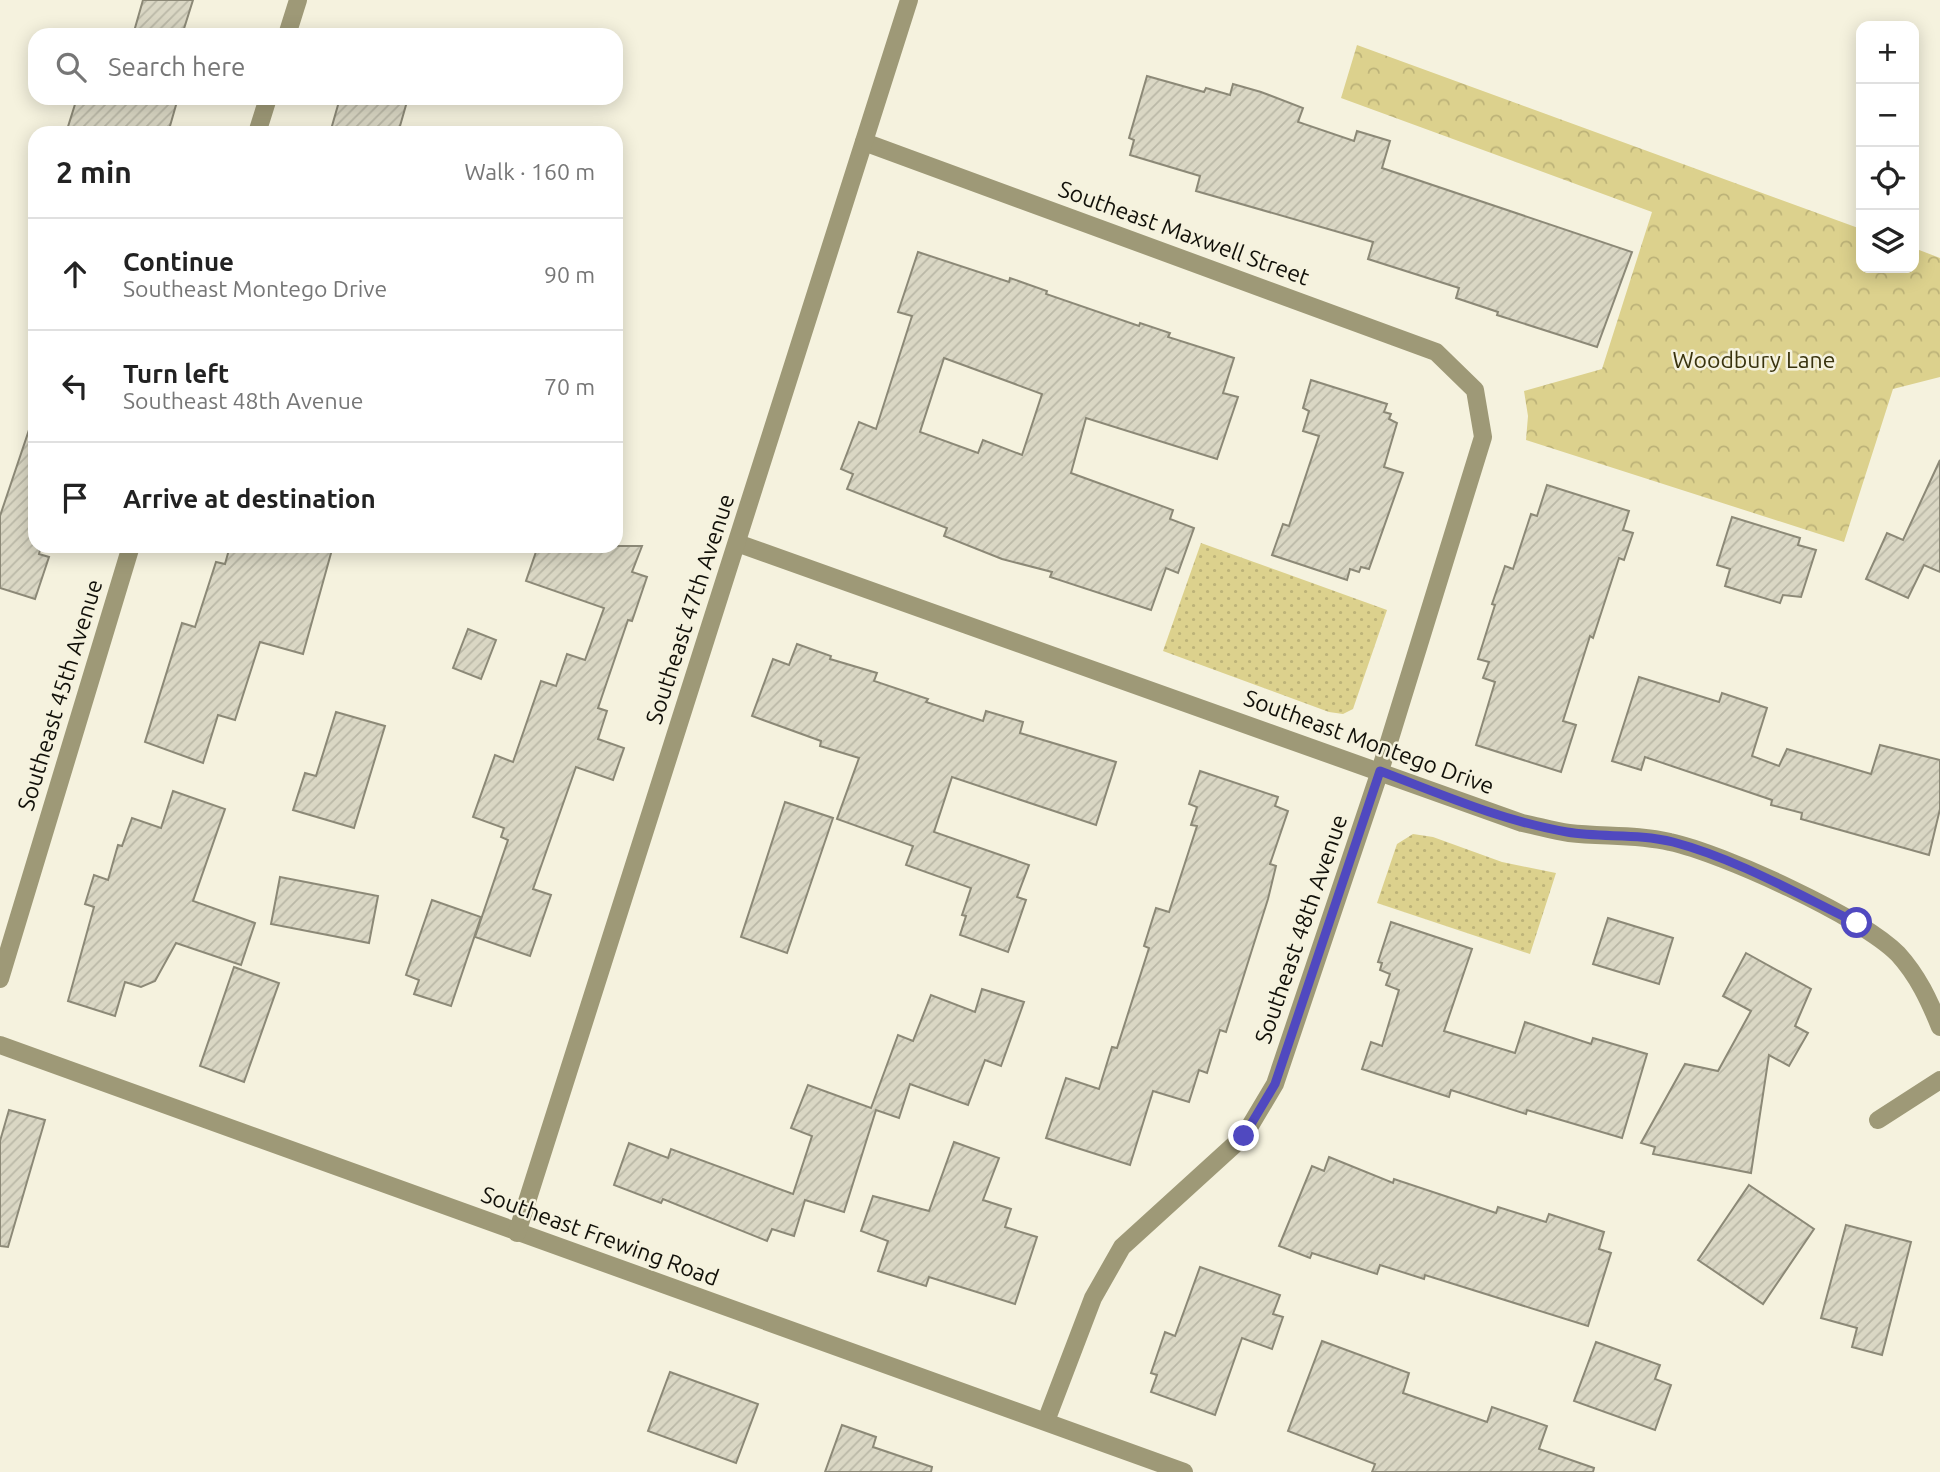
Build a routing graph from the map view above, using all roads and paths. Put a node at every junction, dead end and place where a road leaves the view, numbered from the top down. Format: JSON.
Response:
{"nodes":[{"id":1,"x":298,"y":0,"type":"edge"},
{"id":2,"x":909,"y":0,"type":"edge"},
{"id":3,"x":289,"y":28,"type":"edge"},
{"id":4,"x":266,"y":105,"type":"edge"},
{"id":5,"x":259,"y":126,"type":"edge"},
{"id":6,"x":864,"y":142,"type":"junction"},
{"id":7,"x":1475,"y":390,"type":"joint"},
{"id":8,"x":737,"y":543,"type":"junction"},
{"id":9,"x":129,"y":553,"type":"edge"},
{"id":10,"x":1380,"y":771,"type":"junction"},
{"id":11,"x":0,"y":979,"type":"edge"},
{"id":12,"x":1940,"y":1027,"type":"edge"},
{"id":13,"x":0,"y":1045,"type":"edge"},
{"id":14,"x":1940,"y":1080,"type":"edge"},
{"id":15,"x":1878,"y":1120,"type":"dead end"},
{"id":16,"x":517,"y":1233,"type":"junction"},
{"id":17,"x":1046,"y":1421,"type":"junction"},
{"id":18,"x":1184,"y":1472,"type":"edge"}],
"edges":[{"from":1,"to":3,"type":"street"},
{"from":2,"to":6,"type":"street","name":"Southeast 47th Avenue"},
{"from":4,"to":5,"type":"street"},
{"from":6,"to":7,"type":"street","name":"Southeast Maxwell Street"},
{"from":6,"to":8,"type":"street","name":"Southeast 47th Avenue"},
{"from":7,"to":10,"type":"street","name":"Southeast 48th Avenue"},
{"from":8,"to":10,"type":"street","name":"Southeast Montego Drive"},
{"from":8,"to":16,"type":"street","name":"Southeast 47th Avenue"},
{"from":9,"to":11,"type":"street","name":"Southeast 45th Avenue"},
{"from":10,"to":12,"type":"street","name":"Southeast Montego Drive"},
{"from":10,"to":17,"type":"street","name":"Southeast 48th Avenue"},
{"from":13,"to":16,"type":"street","name":"Southeast Frewing Road"},
{"from":14,"to":15,"type":"street"},
{"from":16,"to":17,"type":"street","name":"Southeast Frewing Road"},
{"from":17,"to":18,"type":"street","name":"Southeast Frewing Road"}]}
